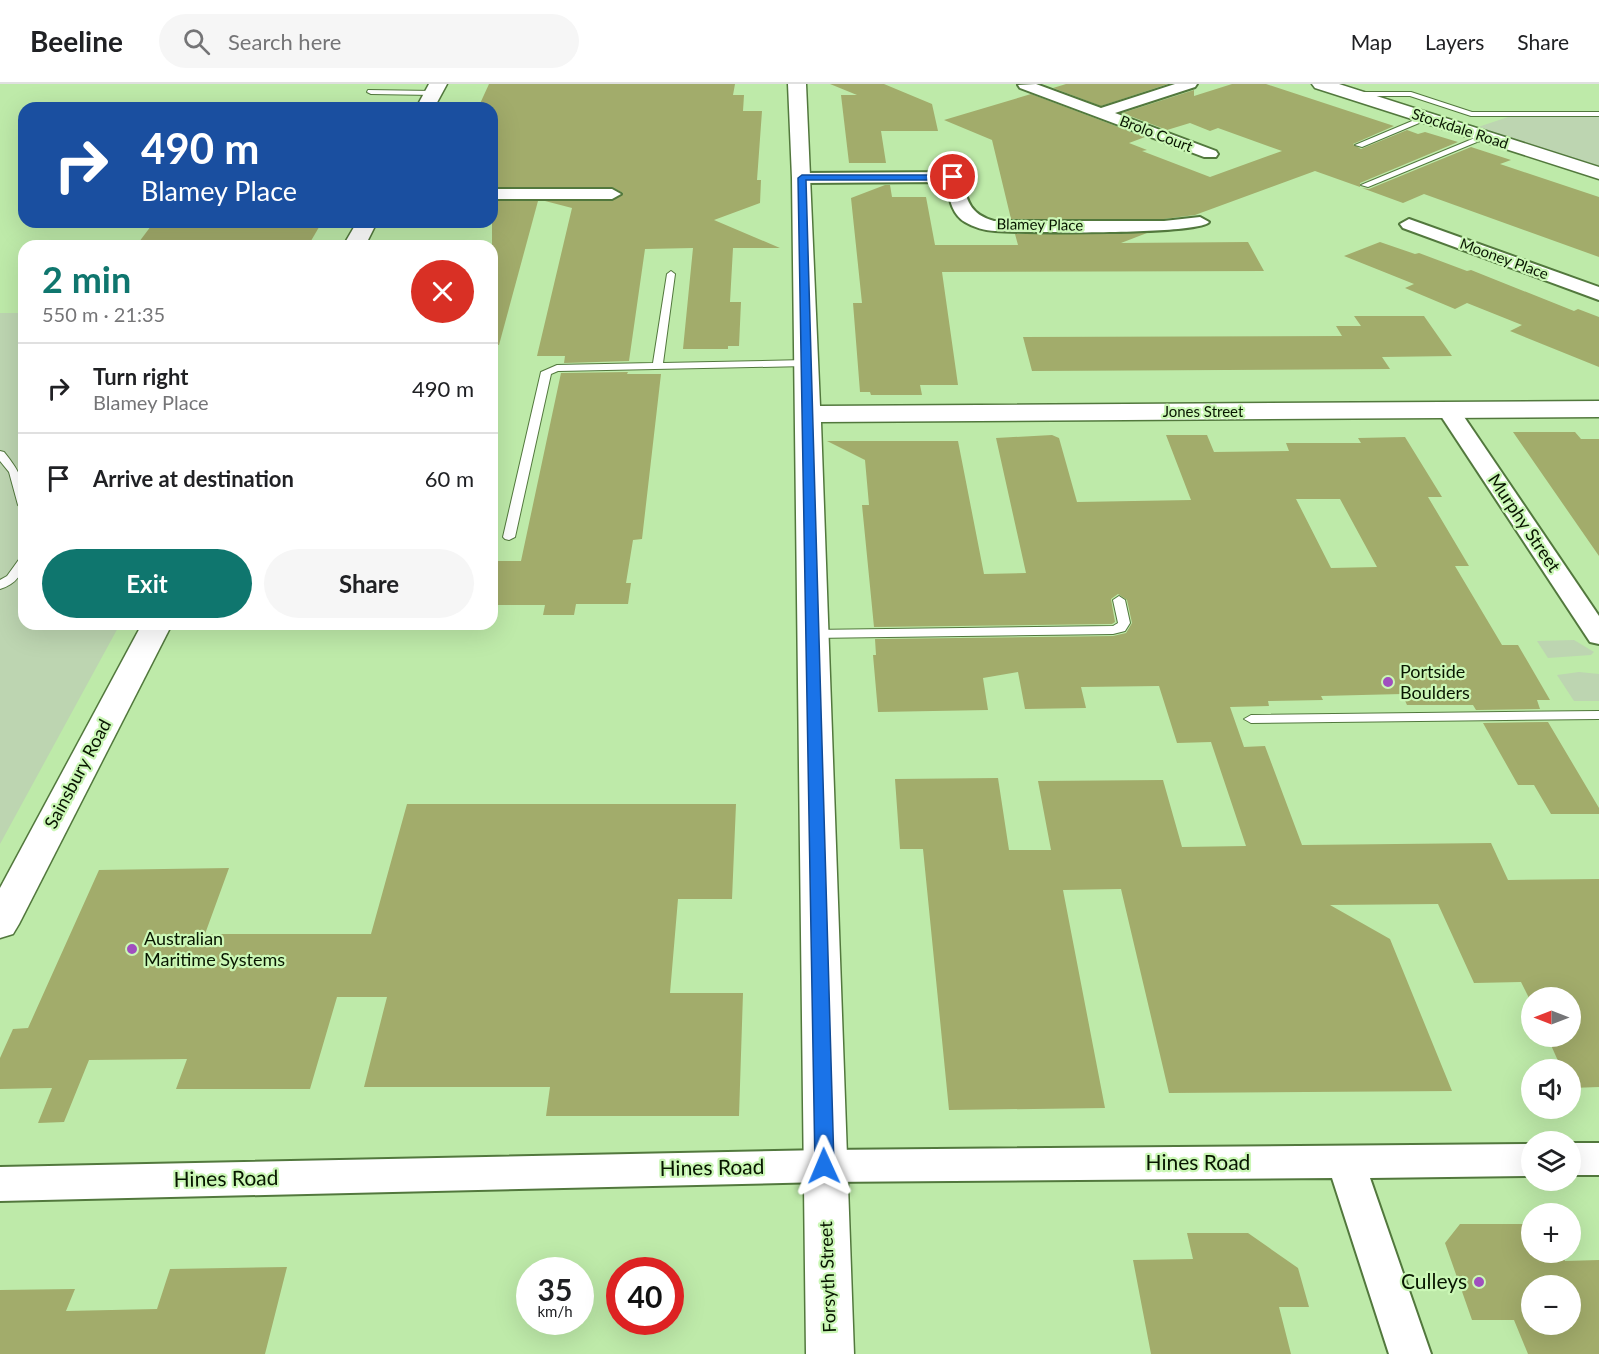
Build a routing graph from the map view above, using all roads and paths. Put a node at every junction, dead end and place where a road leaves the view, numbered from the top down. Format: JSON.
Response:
{"nodes":[{"id":1,"x":797,"y":84,"type":"edge"},
{"id":2,"x":1190,"y":84,"type":"edge"},
{"id":3,"x":1321,"y":84,"type":"edge"},
{"id":4,"x":1025,"y":85,"type":"edge"},
{"id":5,"x":1359,"y":89,"type":"edge"},
{"id":6,"x":371,"y":92,"type":"dead end"},
{"id":7,"x":432,"y":95,"type":"edge"},
{"id":8,"x":1101,"y":113,"type":"junction"},
{"id":9,"x":1599,"y":114,"type":"edge"},
{"id":10,"x":1427,"y":118,"type":"junction"},
{"id":11,"x":1485,"y":136,"type":"junction"},
{"id":12,"x":1359,"y":145,"type":"dead end"},
{"id":13,"x":1210,"y":154,"type":"dead end"},
{"id":14,"x":1599,"y":173,"type":"edge"},
{"id":15,"x":802,"y":178,"type":"junction"},
{"id":16,"x":1365,"y":185,"type":"dead end"},
{"id":17,"x":498,"y":194,"type":"edge"},
{"id":18,"x":612,"y":194,"type":"dead end"},
{"id":19,"x":1200,"y":222,"type":"dead end"},
{"id":20,"x":1409,"y":224,"type":"dead end"},
{"id":21,"x":671,"y":274,"type":"dead end"},
{"id":22,"x":1599,"y":294,"type":"edge"},
{"id":23,"x":806,"y":363,"type":"junction"},
{"id":24,"x":658,"y":364,"type":"junction"},
{"id":25,"x":1599,"y":409,"type":"edge"},
{"id":26,"x":1448,"y":410,"type":"junction"},
{"id":27,"x":807,"y":414,"type":"junction"},
{"id":28,"x":0,"y":454,"type":"edge"},
{"id":29,"x":18,"y":485,"type":"edge"},
{"id":30,"x":509,"y":537,"type":"dead end"},
{"id":31,"x":18,"y":569,"type":"edge"},
{"id":32,"x":0,"y":585,"type":"edge"},
{"id":33,"x":1119,"y":600,"type":"dead end"},
{"id":34,"x":154,"y":630,"type":"edge"},
{"id":35,"x":812,"y":634,"type":"junction"},
{"id":36,"x":1599,"y":636,"type":"edge"},
{"id":37,"x":1599,"y":716,"type":"edge"},
{"id":38,"x":1251,"y":719,"type":"dead end"},
{"id":39,"x":0,"y":924,"type":"edge"},
{"id":40,"x":1599,"y":1159,"type":"edge"},
{"id":41,"x":1521,"y":1160,"type":"edge"},
{"id":42,"x":1581,"y":1160,"type":"edge"},
{"id":43,"x":1346,"y":1162,"type":"junction"},
{"id":44,"x":824,"y":1166,"type":"junction"},
{"id":45,"x":0,"y":1184,"type":"edge"},
{"id":46,"x":830,"y":1354,"type":"edge"},
{"id":47,"x":1410,"y":1354,"type":"edge"}],
"edges":[{"from":1,"to":15,"type":"street","name":"Forsyth Street"},
{"from":2,"to":8,"type":"street","name":"Brolo Court"},
{"from":3,"to":5,"type":"street","name":"Stockdale Road"},
{"from":4,"to":8,"type":"street","name":"Brolo Court"},
{"from":5,"to":9,"type":"lane"},
{"from":5,"to":10,"type":"street","name":"Stockdale Road"},
{"from":6,"to":7,"type":"lane"},
{"from":8,"to":13,"type":"street","name":"Brolo Court"},
{"from":10,"to":11,"type":"street","name":"Stockdale Road"},
{"from":10,"to":12,"type":"lane"},
{"from":11,"to":14,"type":"street","name":"Stockdale Road"},
{"from":11,"to":16,"type":"lane"},
{"from":15,"to":19,"type":"street","name":"Blamey Place"},
{"from":15,"to":23,"type":"street","name":"Forsyth Street"},
{"from":17,"to":18,"type":"street"},
{"from":20,"to":22,"type":"street","name":"Mooney Place"},
{"from":21,"to":24,"type":"lane"},
{"from":23,"to":24,"type":"lane"},
{"from":23,"to":27,"type":"street","name":"Forsyth Street"},
{"from":24,"to":30,"type":"lane"},
{"from":25,"to":26,"type":"street","name":"Jones Street"},
{"from":26,"to":27,"type":"street","name":"Jones Street"},
{"from":26,"to":36,"type":"street","name":"Murphy Street"},
{"from":27,"to":35,"type":"street","name":"Forsyth Street"},
{"from":28,"to":29,"type":"lane"},
{"from":31,"to":32,"type":"lane"},
{"from":33,"to":35,"type":"lane"},
{"from":34,"to":39,"type":"street","name":"Sainsbury Road"},
{"from":35,"to":44,"type":"street","name":"Forsyth Street"},
{"from":37,"to":38,"type":"lane"},
{"from":40,"to":42,"type":"street"},
{"from":41,"to":43,"type":"street","name":"Hines Road"},
{"from":43,"to":44,"type":"street","name":"Hines Road"},
{"from":43,"to":47,"type":"street"},
{"from":44,"to":45,"type":"street","name":"Hines Road"},
{"from":44,"to":46,"type":"street","name":"Forsyth Street"}]}
